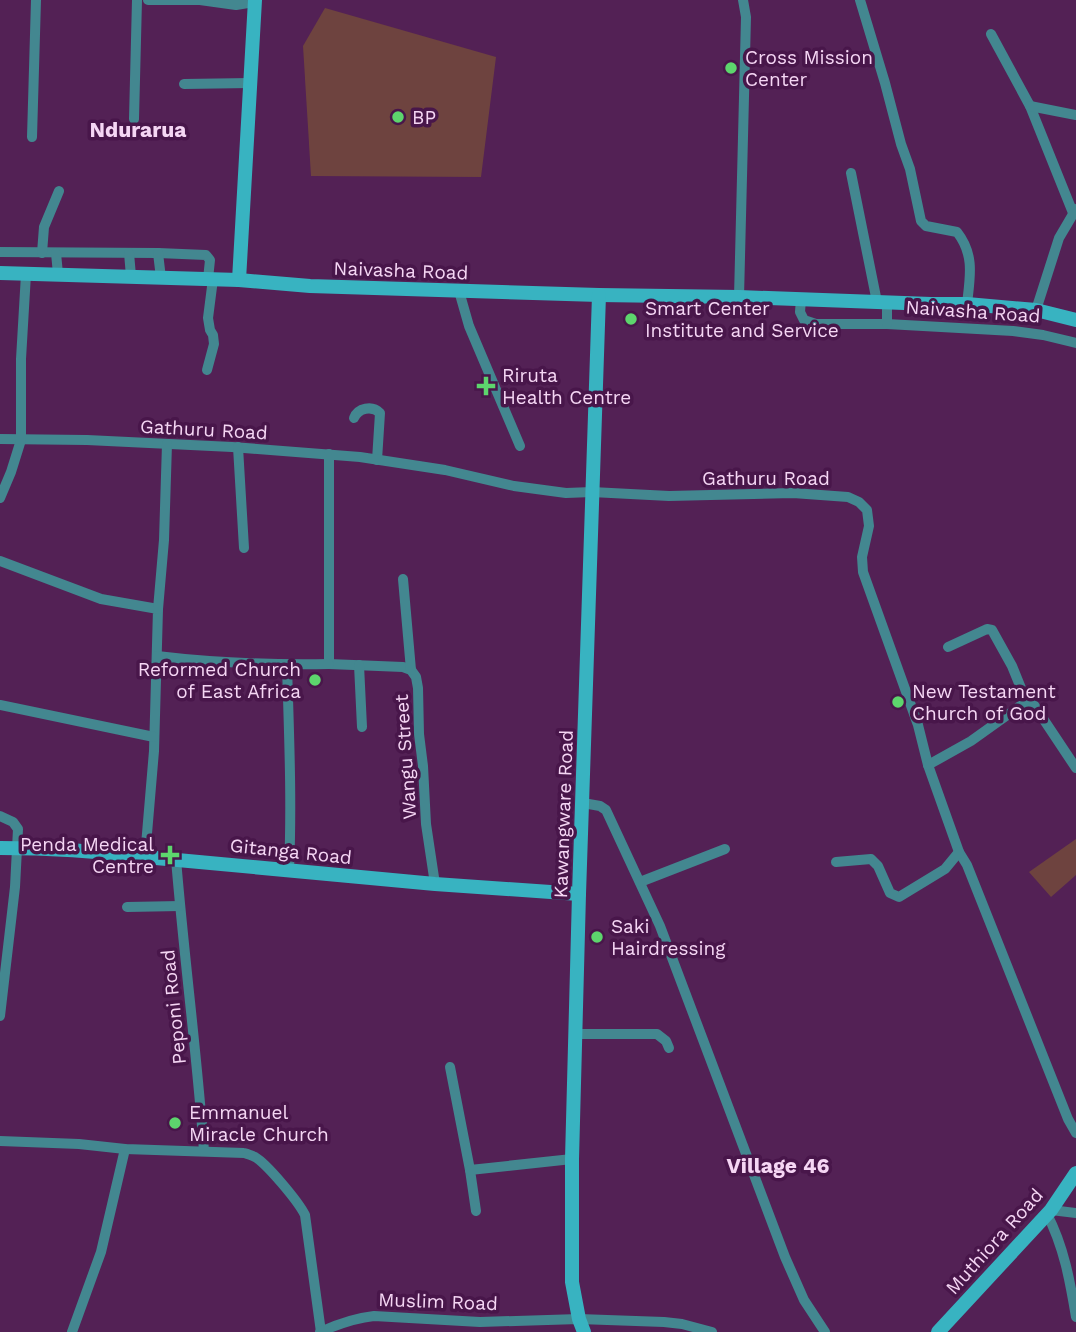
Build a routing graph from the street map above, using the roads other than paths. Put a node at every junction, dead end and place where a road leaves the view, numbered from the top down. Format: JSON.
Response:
{"nodes":[{"id":1,"x":36,"y":0,"type":"edge"},
{"id":2,"x":137,"y":0,"type":"edge"},
{"id":3,"x":148,"y":0,"type":"edge"},
{"id":4,"x":743,"y":0,"type":"edge"},
{"id":5,"x":860,"y":0,"type":"edge"},
{"id":6,"x":254,"y":1,"type":"edge"},
{"id":7,"x":991,"y":34,"type":"dead end"},
{"id":8,"x":250,"y":83,"type":"junction"},
{"id":9,"x":184,"y":84,"type":"dead end"},
{"id":10,"x":1030,"y":106,"type":"junction"},
{"id":11,"x":1076,"y":115,"type":"edge"},
{"id":12,"x":134,"y":119,"type":"dead end"},
{"id":13,"x":32,"y":137,"type":"dead end"},
{"id":14,"x":850,"y":173,"type":"dead end"},
{"id":15,"x":58,"y":191,"type":"dead end"},
{"id":16,"x":1074,"y":211,"type":"edge"},
{"id":17,"x":0,"y":252,"type":"edge"},
{"id":18,"x":13,"y":253,"type":"junction"},
{"id":19,"x":42,"y":253,"type":"junction"},
{"id":20,"x":57,"y":253,"type":"junction"},
{"id":21,"x":129,"y":253,"type":"junction"},
{"id":22,"x":158,"y":253,"type":"junction"},
{"id":23,"x":13,"y":274,"type":"edge"},
{"id":24,"x":58,"y":274,"type":"junction"},
{"id":25,"x":131,"y":276,"type":"junction"},
{"id":26,"x":161,"y":278,"type":"junction"},
{"id":27,"x":210,"y":279,"type":"junction"},
{"id":28,"x":239,"y":280,"type":"junction"},
{"id":29,"x":459,"y":291,"type":"junction"},
{"id":30,"x":600,"y":295,"type":"junction"},
{"id":31,"x":738,"y":297,"type":"junction"},
{"id":32,"x":801,"y":299,"type":"junction"},
{"id":33,"x":882,"y":302,"type":"junction"},
{"id":34,"x":967,"y":304,"type":"junction"},
{"id":35,"x":1036,"y":310,"type":"junction"},
{"id":36,"x":1076,"y":320,"type":"edge"},
{"id":37,"x":887,"y":324,"type":"junction"},
{"id":38,"x":1076,"y":343,"type":"edge"},
{"id":39,"x":207,"y":370,"type":"dead end"},
{"id":40,"x":354,"y":418,"type":"dead end"},
{"id":41,"x":0,"y":439,"type":"edge"},
{"id":42,"x":21,"y":440,"type":"junction"},
{"id":43,"x":167,"y":444,"type":"junction"},
{"id":44,"x":520,"y":446,"type":"dead end"},
{"id":45,"x":238,"y":447,"type":"junction"},
{"id":46,"x":329,"y":454,"type":"junction"},
{"id":47,"x":377,"y":460,"type":"junction"},
{"id":48,"x":592,"y":492,"type":"junction"},
{"id":49,"x":0,"y":498,"type":"edge"},
{"id":50,"x":244,"y":548,"type":"dead end"},
{"id":51,"x":0,"y":561,"type":"edge"},
{"id":52,"x":403,"y":579,"type":"dead end"},
{"id":53,"x":158,"y":609,"type":"junction"},
{"id":54,"x":948,"y":647,"type":"dead end"},
{"id":55,"x":157,"y":656,"type":"junction"},
{"id":56,"x":329,"y":664,"type":"junction"},
{"id":57,"x":359,"y":665,"type":"junction"},
{"id":58,"x":287,"y":666,"type":"junction"},
{"id":59,"x":411,"y":670,"type":"junction"},
{"id":60,"x":1027,"y":703,"type":"junction"},
{"id":61,"x":0,"y":705,"type":"edge"},
{"id":62,"x":362,"y":727,"type":"dead end"},
{"id":63,"x":154,"y":737,"type":"junction"},
{"id":64,"x":928,"y":765,"type":"junction"},
{"id":65,"x":1076,"y":768,"type":"edge"},
{"id":66,"x":583,"y":803,"type":"junction"},
{"id":67,"x":0,"y":816,"type":"edge"},
{"id":68,"x":0,"y":848,"type":"edge"},
{"id":69,"x":17,"y":848,"type":"junction"},
{"id":70,"x":725,"y":849,"type":"dead end"},
{"id":71,"x":959,"y":852,"type":"junction"},
{"id":72,"x":145,"y":858,"type":"junction"},
{"id":73,"x":176,"y":859,"type":"junction"},
{"id":74,"x":836,"y":862,"type":"dead end"},
{"id":75,"x":289,"y":870,"type":"junction"},
{"id":76,"x":640,"y":882,"type":"junction"},
{"id":77,"x":435,"y":884,"type":"junction"},
{"id":78,"x":579,"y":894,"type":"junction"},
{"id":79,"x":180,"y":906,"type":"junction"},
{"id":80,"x":127,"y":907,"type":"dead end"},
{"id":81,"x":0,"y":1016,"type":"edge"},
{"id":82,"x":576,"y":1034,"type":"junction"},
{"id":83,"x":669,"y":1048,"type":"dead end"},
{"id":84,"x":450,"y":1068,"type":"dead end"},
{"id":85,"x":1076,"y":1133,"type":"edge"},
{"id":86,"x":0,"y":1141,"type":"edge"},
{"id":87,"x":125,"y":1149,"type":"junction"},
{"id":88,"x":204,"y":1151,"type":"junction"},
{"id":89,"x":572,"y":1159,"type":"junction"},
{"id":90,"x":470,"y":1170,"type":"junction"},
{"id":91,"x":1076,"y":1173,"type":"edge"},
{"id":92,"x":476,"y":1211,"type":"dead end"},
{"id":93,"x":1049,"y":1212,"type":"junction"},
{"id":94,"x":1076,"y":1213,"type":"edge"},
{"id":95,"x":1076,"y":1317,"type":"edge"},
{"id":96,"x":581,"y":1325,"type":"edge"},
{"id":97,"x":339,"y":1328,"type":"edge"},
{"id":98,"x":72,"y":1332,"type":"edge"},
{"id":99,"x":321,"y":1332,"type":"edge"},
{"id":100,"x":712,"y":1332,"type":"edge"},
{"id":101,"x":825,"y":1332,"type":"edge"},
{"id":102,"x":938,"y":1332,"type":"edge"}],
"edges":[{"from":1,"to":13,"type":"street"},
{"from":2,"to":12,"type":"street"},
{"from":3,"to":6,"type":"street"},
{"from":4,"to":31,"type":"street"},
{"from":5,"to":34,"type":"street"},
{"from":6,"to":8,"type":"main road"},
{"from":7,"to":10,"type":"street"},
{"from":8,"to":9,"type":"street"},
{"from":8,"to":28,"type":"main road"},
{"from":10,"to":11,"type":"street"},
{"from":10,"to":16,"type":"street"},
{"from":14,"to":33,"type":"street"},
{"from":15,"to":19,"type":"street"},
{"from":16,"to":35,"type":"street"},
{"from":17,"to":18,"type":"street"},
{"from":18,"to":19,"type":"street"},
{"from":18,"to":23,"type":"street"},
{"from":19,"to":20,"type":"street"},
{"from":20,"to":21,"type":"street"},
{"from":20,"to":24,"type":"street"},
{"from":21,"to":22,"type":"street"},
{"from":21,"to":25,"type":"street"},
{"from":22,"to":26,"type":"street"},
{"from":22,"to":27,"type":"street"},
{"from":23,"to":24,"type":"main road","name":"Naivasha Road"},
{"from":23,"to":42,"type":"street"},
{"from":24,"to":25,"type":"main road","name":"Naivasha Road"},
{"from":25,"to":26,"type":"main road","name":"Naivasha Road"},
{"from":26,"to":27,"type":"main road","name":"Naivasha Road"},
{"from":27,"to":28,"type":"main road","name":"Naivasha Road"},
{"from":27,"to":39,"type":"street"},
{"from":28,"to":29,"type":"main road","name":"Naivasha Road"},
{"from":29,"to":30,"type":"main road","name":"Naivasha Road"},
{"from":29,"to":44,"type":"street"},
{"from":30,"to":31,"type":"main road","name":"Naivasha Road"},
{"from":30,"to":48,"type":"main road","name":"Kawangware Road"},
{"from":31,"to":32,"type":"main road","name":"Naivasha Road"},
{"from":32,"to":33,"type":"main road","name":"Naivasha Road"},
{"from":32,"to":37,"type":"street","name":"Naivasha Road"},
{"from":33,"to":34,"type":"main road","name":"Naivasha Road"},
{"from":33,"to":37,"type":"street"},
{"from":34,"to":35,"type":"main road","name":"Naivasha Road"},
{"from":35,"to":36,"type":"main road","name":"Naivasha Road"},
{"from":37,"to":38,"type":"street","name":"Naivasha Road"},
{"from":40,"to":47,"type":"street"},
{"from":41,"to":42,"type":"street","name":"Gathuru Road"},
{"from":42,"to":43,"type":"street","name":"Gathuru Road"},
{"from":42,"to":49,"type":"street"},
{"from":43,"to":45,"type":"street","name":"Gathuru Road"},
{"from":43,"to":53,"type":"street"},
{"from":45,"to":46,"type":"street","name":"Gathuru Road"},
{"from":45,"to":50,"type":"street"},
{"from":46,"to":47,"type":"street","name":"Gathuru Road"},
{"from":46,"to":56,"type":"street"},
{"from":47,"to":48,"type":"street","name":"Gathuru Road"},
{"from":48,"to":64,"type":"street","name":"Gathuru Road"},
{"from":48,"to":66,"type":"main road","name":"Kawangware Road"},
{"from":51,"to":53,"type":"street"},
{"from":52,"to":59,"type":"street"},
{"from":53,"to":55,"type":"street"},
{"from":54,"to":60,"type":"street"},
{"from":55,"to":58,"type":"street","name":"Wangu Street"},
{"from":55,"to":63,"type":"street"},
{"from":56,"to":57,"type":"street","name":"Wangu Street"},
{"from":56,"to":58,"type":"street","name":"Wangu Street"},
{"from":57,"to":59,"type":"street","name":"Wangu Street"},
{"from":57,"to":62,"type":"street"},
{"from":58,"to":75,"type":"street"},
{"from":59,"to":77,"type":"street","name":"Wangu Street"},
{"from":60,"to":64,"type":"street"},
{"from":60,"to":65,"type":"street"},
{"from":61,"to":63,"type":"street"},
{"from":63,"to":72,"type":"street"},
{"from":64,"to":71,"type":"street","name":"Gathuru Road"},
{"from":66,"to":76,"type":"street"},
{"from":66,"to":78,"type":"main road","name":"Kawangware Road"},
{"from":67,"to":69,"type":"street"},
{"from":68,"to":69,"type":"main road","name":"Gitanga Road"},
{"from":69,"to":72,"type":"main road","name":"Gitanga Road"},
{"from":69,"to":81,"type":"street"},
{"from":70,"to":76,"type":"street"},
{"from":71,"to":74,"type":"street"},
{"from":71,"to":85,"type":"street","name":"Gathuru Road"},
{"from":72,"to":73,"type":"main road","name":"Gitanga Road"},
{"from":73,"to":75,"type":"main road","name":"Gitanga Road"},
{"from":73,"to":79,"type":"street","name":"Peponi Road"},
{"from":75,"to":77,"type":"main road","name":"Gitanga Road"},
{"from":76,"to":101,"type":"street"},
{"from":77,"to":78,"type":"main road","name":"Gitanga Road"},
{"from":78,"to":82,"type":"main road","name":"Kawangware Road"},
{"from":79,"to":80,"type":"street"},
{"from":79,"to":88,"type":"street","name":"Peponi Road"},
{"from":82,"to":83,"type":"street"},
{"from":82,"to":89,"type":"main road","name":"Kawangware Road"},
{"from":84,"to":90,"type":"street"},
{"from":86,"to":87,"type":"street","name":"Muslim Road"},
{"from":87,"to":88,"type":"street","name":"Muslim Road"},
{"from":87,"to":98,"type":"street"},
{"from":88,"to":99,"type":"street","name":"Muslim Road"},
{"from":89,"to":90,"type":"street"},
{"from":89,"to":96,"type":"main road","name":"Kawangware Road"},
{"from":90,"to":92,"type":"street"},
{"from":91,"to":93,"type":"main road","name":"Muthiora Road"},
{"from":93,"to":94,"type":"street"},
{"from":93,"to":95,"type":"street"},
{"from":93,"to":102,"type":"main road","name":"Muthiora Road"},
{"from":96,"to":97,"type":"street","name":"Muslim Road"},
{"from":96,"to":100,"type":"street","name":"Muslim Road"},
{"from":97,"to":99,"type":"street","name":"Muslim Road"}]}
